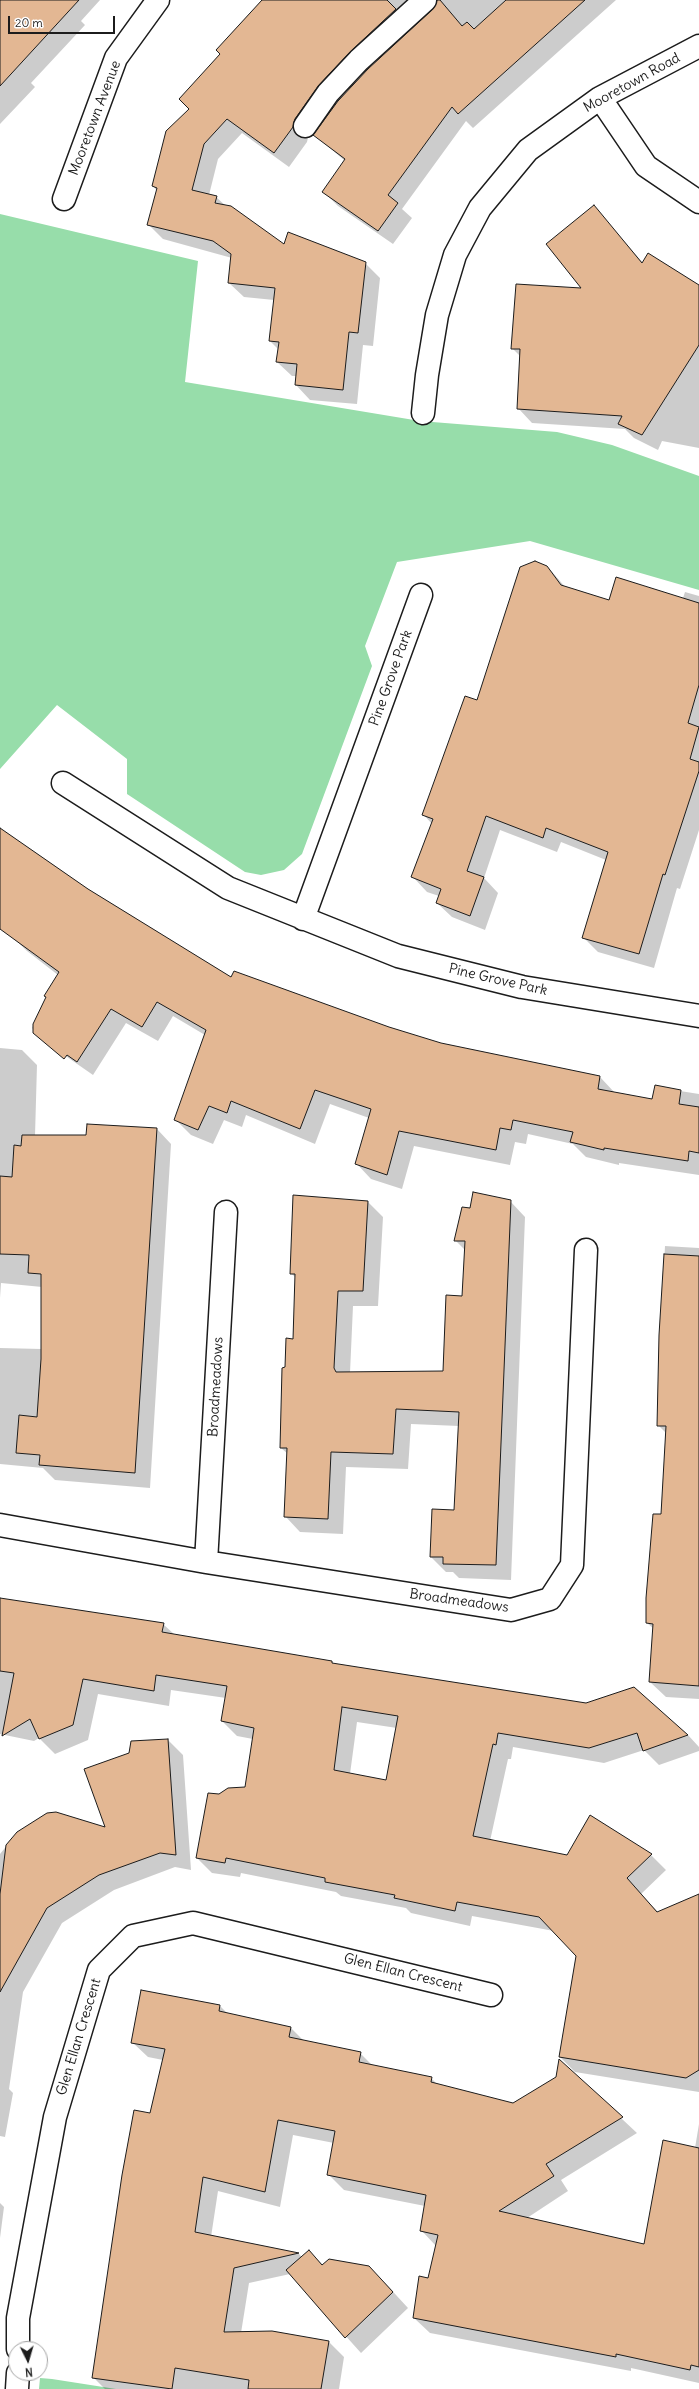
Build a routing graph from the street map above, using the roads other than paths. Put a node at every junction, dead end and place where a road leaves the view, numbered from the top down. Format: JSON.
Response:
{"nodes":[{"id":1,"x":158,"y":0,"type":"edge"},
{"id":2,"x":425,"y":0,"type":"edge"},
{"id":3,"x":699,"y":46,"type":"edge"},
{"id":4,"x":600,"y":98,"type":"junction"},
{"id":5,"x":305,"y":126,"type":"dead end"},
{"id":6,"x":64,"y":199,"type":"dead end"},
{"id":7,"x":699,"y":202,"type":"edge"},
{"id":8,"x":423,"y":413,"type":"dead end"},
{"id":9,"x":421,"y":595,"type":"dead end"},
{"id":10,"x":63,"y":782,"type":"dead end"},
{"id":11,"x":303,"y":919,"type":"junction"},
{"id":12,"x":699,"y":1016,"type":"edge"},
{"id":13,"x":226,"y":1212,"type":"dead end"},
{"id":14,"x":586,"y":1250,"type":"dead end"},
{"id":15,"x":0,"y":1525,"type":"edge"},
{"id":16,"x":206,"y":1562,"type":"junction"},
{"id":17,"x":491,"y":1995,"type":"dead end"},
{"id":18,"x":9,"y":2317,"type":"edge"},
{"id":19,"x":16,"y":2341,"type":"edge"}],
"edges":[{"from":1,"to":6,"type":"street","name":"Mooretown Avenue"},
{"from":2,"to":5,"type":"street"},
{"from":3,"to":4,"type":"street","name":"Mooretown Road"},
{"from":4,"to":7,"type":"street"},
{"from":4,"to":8,"type":"street","name":"Mooretown Road"},
{"from":9,"to":11,"type":"street","name":"Pine Grove Park"},
{"from":10,"to":11,"type":"street","name":"Pine Grove Park"},
{"from":11,"to":12,"type":"street","name":"Pine Grove Park"},
{"from":13,"to":16,"type":"street","name":"Broadmeadows"},
{"from":14,"to":16,"type":"street","name":"Broadmeadows"},
{"from":15,"to":16,"type":"street","name":"Broadmeadows"},
{"from":17,"to":18,"type":"street","name":"Glen Ellan Crescent"},
{"from":18,"to":19,"type":"street","name":"Glen Ellan Crescent"}]}
